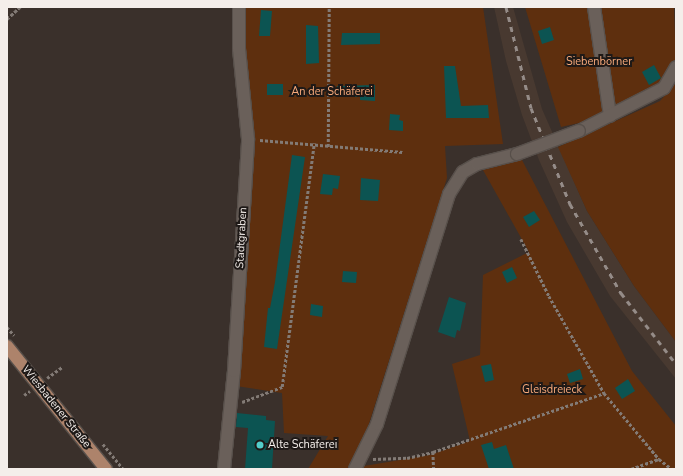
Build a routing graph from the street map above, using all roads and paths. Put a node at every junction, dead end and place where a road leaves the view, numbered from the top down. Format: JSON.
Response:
{"nodes":[{"id":1,"x":20,"y":7,"type":"edge"},
{"id":2,"x":239,"y":7,"type":"edge"},
{"id":3,"x":328,"y":7,"type":"edge"},
{"id":4,"x":594,"y":7,"type":"edge"},
{"id":5,"x":7,"y":19,"type":"edge"},
{"id":6,"x":676,"y":68,"type":"edge"},
{"id":7,"x":610,"y":116,"type":"junction"},
{"id":8,"x":248,"y":140,"type":"junction"},
{"id":9,"x":314,"y":143,"type":"junction"},
{"id":10,"x":328,"y":147,"type":"junction"},
{"id":11,"x":402,"y":152,"type":"dead end"},
{"id":12,"x":521,"y":239,"type":"dead end"},
{"id":13,"x":7,"y":346,"type":"edge"},
{"id":14,"x":604,"y":393,"type":"junction"},
{"id":15,"x":230,"y":406,"type":"junction"},
{"id":16,"x":433,"y":452,"type":"junction"},
{"id":17,"x":659,"y":459,"type":"junction"},
{"id":18,"x":358,"y":464,"type":"edge"},
{"id":19,"x":106,"y":469,"type":"edge"},
{"id":20,"x":224,"y":469,"type":"edge"},
{"id":21,"x":434,"y":469,"type":"edge"},
{"id":22,"x":631,"y":469,"type":"edge"},
{"id":23,"x":672,"y":469,"type":"edge"}],
"edges":[{"from":1,"to":5,"type":"path"},
{"from":2,"to":8,"type":"street","name":"Stadtgraben"},
{"from":3,"to":10,"type":"path"},
{"from":4,"to":7,"type":"street"},
{"from":6,"to":7,"type":"street"},
{"from":7,"to":18,"type":"street","bridge":true},
{"from":8,"to":9,"type":"path"},
{"from":8,"to":15,"type":"street","name":"Stadtgraben"},
{"from":9,"to":10,"type":"path"},
{"from":9,"to":15,"type":"path"},
{"from":10,"to":11,"type":"path"},
{"from":12,"to":14,"type":"path"},
{"from":13,"to":19,"type":"main road","name":"Wiesbadener Straße"},
{"from":14,"to":16,"type":"path"},
{"from":14,"to":17,"type":"path"},
{"from":15,"to":20,"type":"street","name":"Stadtgraben"},
{"from":16,"to":18,"type":"path"},
{"from":16,"to":21,"type":"path"},
{"from":17,"to":22,"type":"path"},
{"from":17,"to":23,"type":"path"}]}
